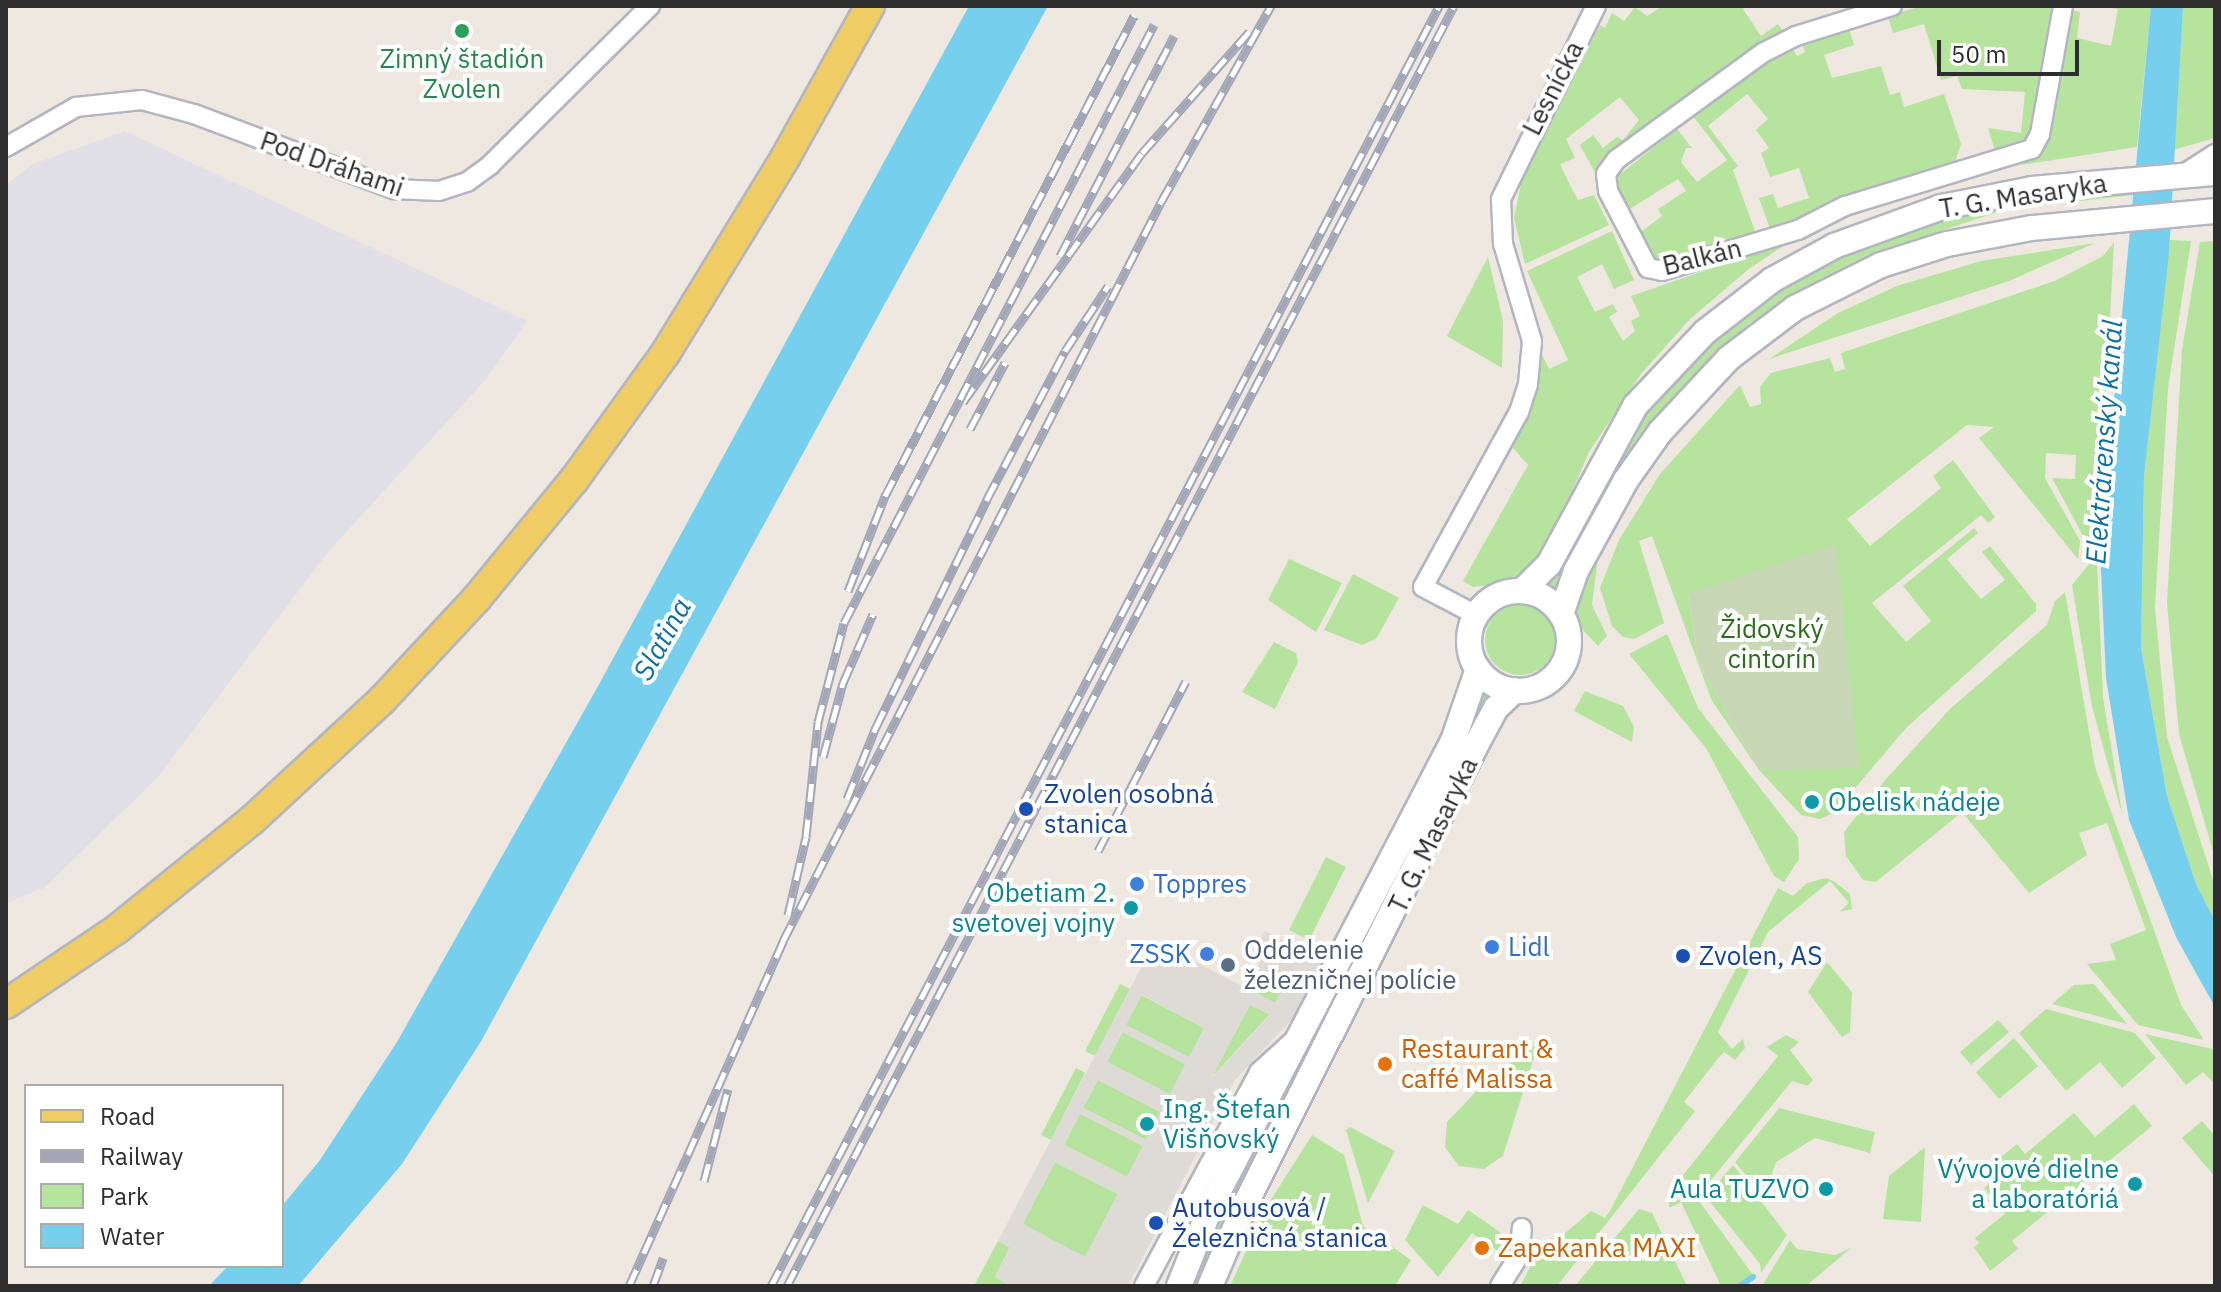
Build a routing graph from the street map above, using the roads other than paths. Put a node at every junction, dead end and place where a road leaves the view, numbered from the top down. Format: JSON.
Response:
{"nodes":[{"id":1,"x":650,"y":6,"type":"edge"},
{"id":2,"x":870,"y":6,"type":"edge"},
{"id":3,"x":1596,"y":6,"type":"edge"},
{"id":4,"x":1892,"y":6,"type":"edge"},
{"id":5,"x":2063,"y":6,"type":"edge"},
{"id":6,"x":6,"y":147,"type":"edge"},
{"id":7,"x":2215,"y":154,"type":"edge"},
{"id":8,"x":2215,"y":173,"type":"edge"},
{"id":9,"x":2183,"y":175,"type":"junction"},
{"id":10,"x":2215,"y":211,"type":"edge"},
{"id":11,"x":1522,"y":591,"type":"junction"},
{"id":12,"x":1561,"y":614,"type":"junction"},
{"id":13,"x":1476,"y":615,"type":"junction"},
{"id":14,"x":1478,"y":669,"type":"junction"},
{"id":15,"x":1515,"y":690,"type":"junction"},
{"id":16,"x":58,"y":970,"type":"junction"},
{"id":17,"x":6,"y":983,"type":"edge"},
{"id":18,"x":6,"y":1004,"type":"edge"},
{"id":19,"x":1300,"y":1035,"type":"junction"},
{"id":20,"x":1522,"y":1228,"type":"dead end"},
{"id":21,"x":1144,"y":1286,"type":"edge"},
{"id":22,"x":1179,"y":1286,"type":"edge"},
{"id":23,"x":1210,"y":1286,"type":"edge"},
{"id":24,"x":1500,"y":1286,"type":"edge"}],
"edges":[{"from":1,"to":6,"type":"street","name":"Pod Dráhami"},
{"from":2,"to":16,"type":"main road"},
{"from":3,"to":13,"type":"street","name":"Lesnícka"},
{"from":4,"to":5,"type":"street","name":"Balkán"},
{"from":7,"to":9,"type":"street"},
{"from":8,"to":9,"type":"street","name":"T. G. Masaryka"},
{"from":9,"to":11,"type":"street","name":"T. G. Masaryka"},
{"from":10,"to":12,"type":"street","name":"T. G. Masaryka"},
{"from":11,"to":12,"type":"street"},
{"from":11,"to":13,"type":"street","name":"T. G. Masaryka"},
{"from":12,"to":15,"type":"street","name":"T. G. Masaryka"},
{"from":13,"to":14,"type":"street","name":"T. G. Masaryka"},
{"from":14,"to":15,"type":"street"},
{"from":14,"to":19,"type":"street","name":"T. G. Masaryka"},
{"from":15,"to":23,"type":"street","name":"T. G. Masaryka"},
{"from":16,"to":17,"type":"main road"},
{"from":16,"to":18,"type":"main road"},
{"from":19,"to":21,"type":"street","name":"T. G. Masaryka"},
{"from":19,"to":22,"type":"street","name":"T. G. Masaryka"},
{"from":20,"to":24,"type":"street"}]}
